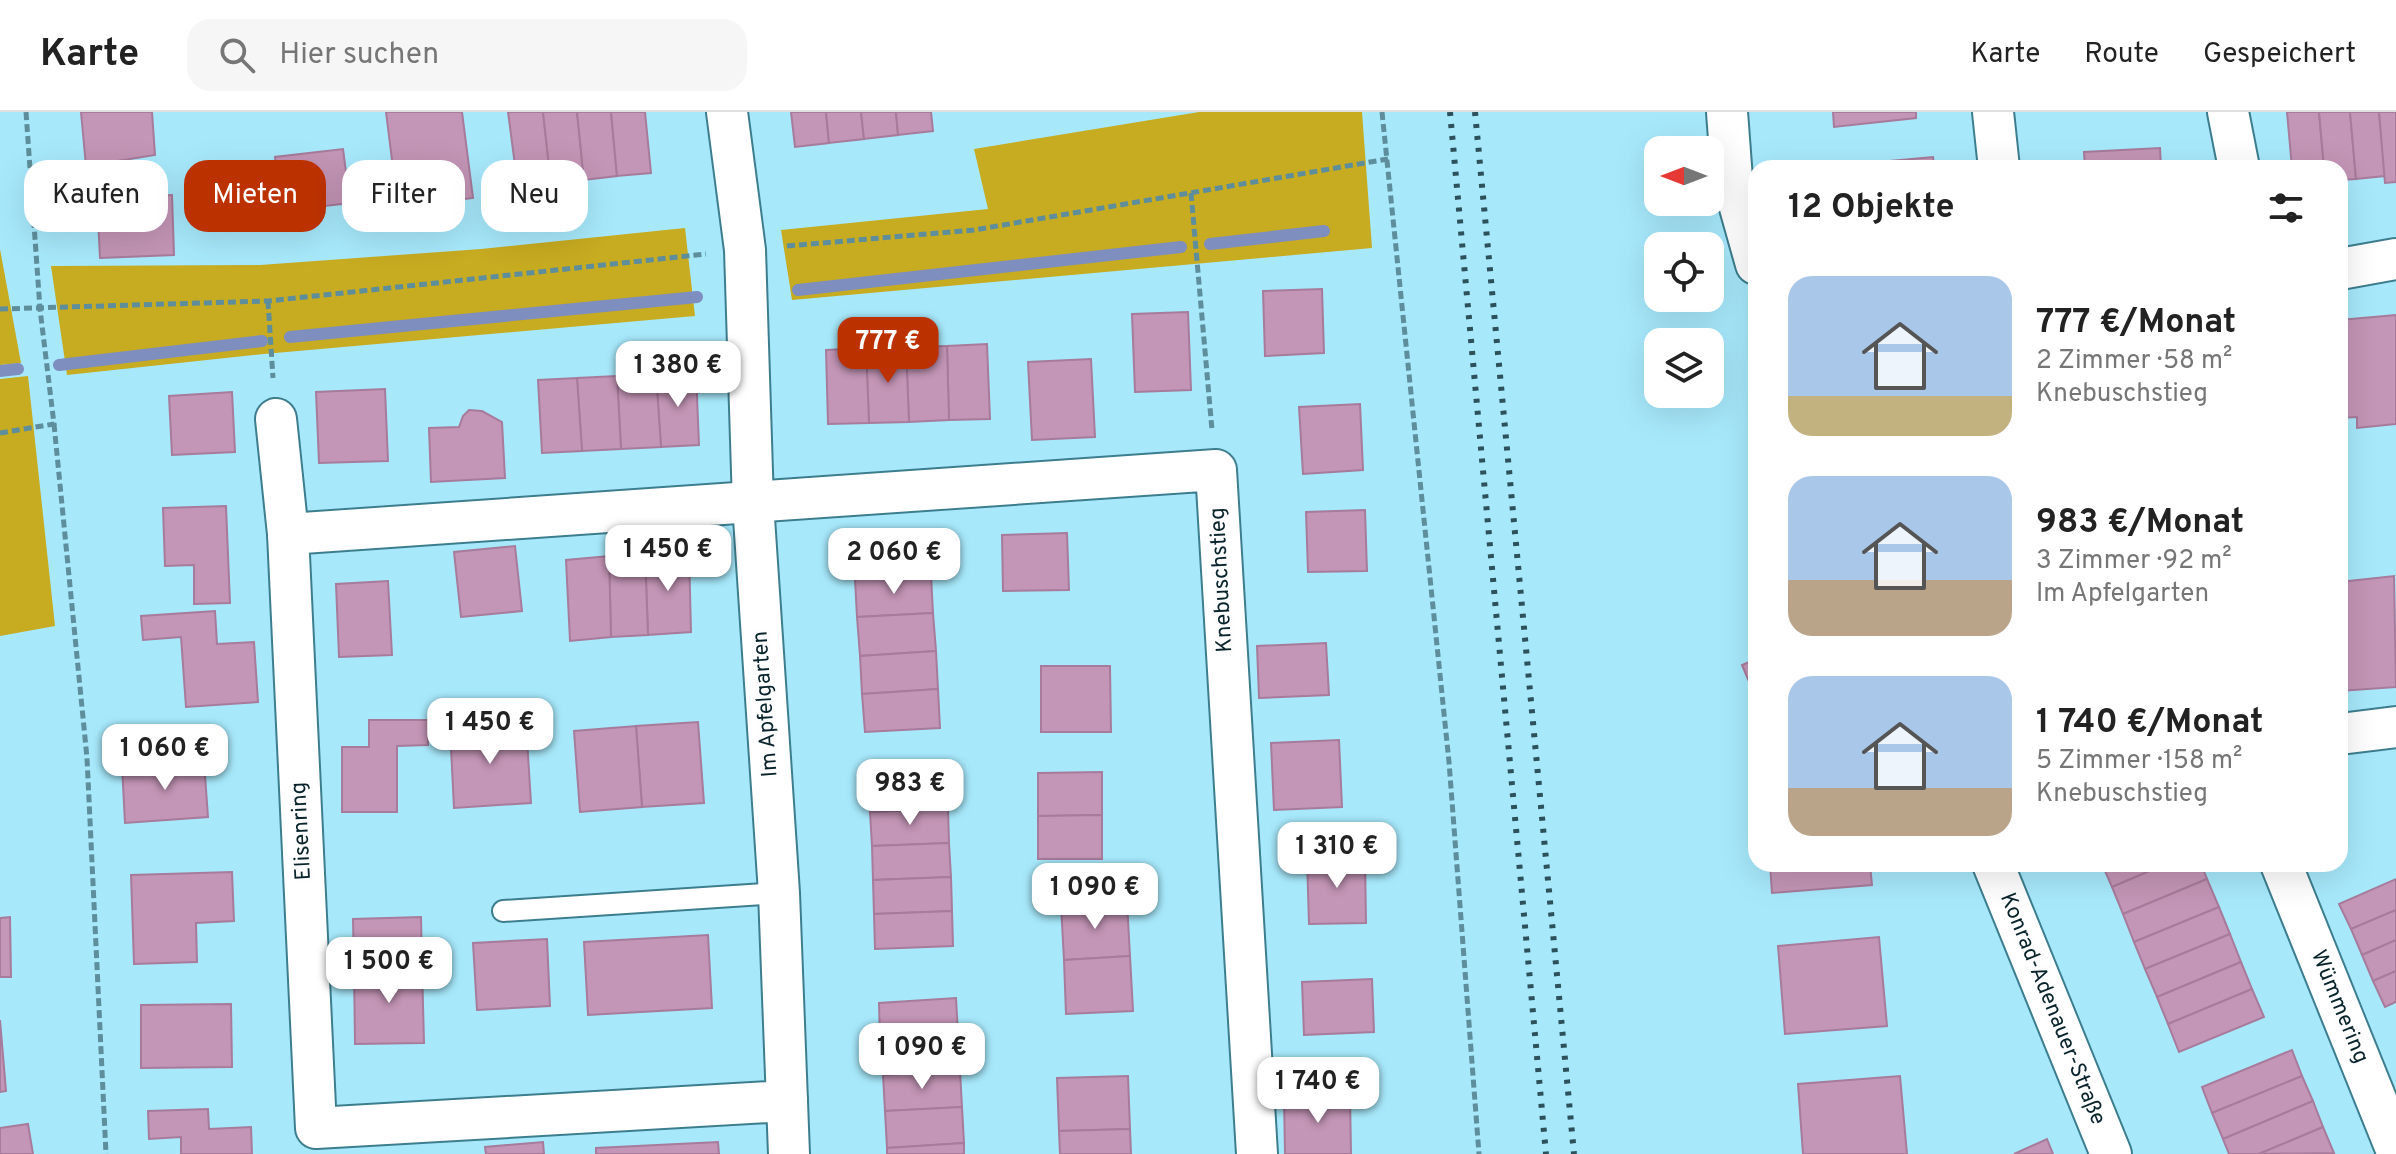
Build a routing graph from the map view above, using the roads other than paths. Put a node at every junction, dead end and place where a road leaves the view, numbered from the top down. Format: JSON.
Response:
{"nodes":[{"id":1,"x":727,"y":112,"type":"edge"},
{"id":2,"x":1727,"y":112,"type":"edge"},
{"id":3,"x":1993,"y":112,"type":"edge"},
{"id":4,"x":2228,"y":112,"type":"edge"},
{"id":5,"x":1998,"y":160,"type":"edge"},
{"id":6,"x":2237,"y":160,"type":"edge"},
{"id":7,"x":1748,"y":236,"type":"edge"},
{"id":8,"x":2396,"y":259,"type":"edge"},
{"id":9,"x":2348,"y":268,"type":"edge"},
{"id":10,"x":276,"y":419,"type":"road end"},
{"id":11,"x":753,"y":503,"type":"junction"},
{"id":12,"x":288,"y":534,"type":"junction"},
{"id":13,"x":2396,"y":727,"type":"edge"},
{"id":14,"x":2348,"y":733,"type":"edge"},
{"id":15,"x":1996,"y":872,"type":"edge"},
{"id":16,"x":2284,"y":872,"type":"edge"},
{"id":17,"x":779,"y":893,"type":"junction"},
{"id":18,"x":503,"y":911,"type":"dead end"},
{"id":19,"x":787,"y":1101,"type":"junction"},
{"id":20,"x":317,"y":1141,"type":"edge"},
{"id":21,"x":2396,"y":1149,"type":"edge"},
{"id":22,"x":789,"y":1154,"type":"edge"},
{"id":23,"x":1257,"y":1154,"type":"edge"},
{"id":24,"x":2111,"y":1154,"type":"edge"}],
"edges":[{"from":1,"to":11,"type":"street","name":"Im Apfelgarten"},
{"from":2,"to":7,"type":"street"},
{"from":3,"to":5,"type":"street"},
{"from":4,"to":6,"type":"street"},
{"from":8,"to":9,"type":"street"},
{"from":10,"to":12,"type":"street","name":"Elisenring"},
{"from":11,"to":12,"type":"street"},
{"from":11,"to":17,"type":"street","name":"Im Apfelgarten"},
{"from":11,"to":23,"type":"street","name":"Knebuschstieg"},
{"from":12,"to":20,"type":"street","name":"Elisenring"},
{"from":13,"to":14,"type":"street"},
{"from":15,"to":24,"type":"street","name":"Konrad-Adenauer-Straße"},
{"from":16,"to":21,"type":"street","name":"Wümmering"},
{"from":17,"to":18,"type":"lane"},
{"from":17,"to":19,"type":"street","name":"Im Apfelgarten"},
{"from":19,"to":20,"type":"street","name":"Elisenring"},
{"from":19,"to":22,"type":"street","name":"Im Apfelgarten"}]}
